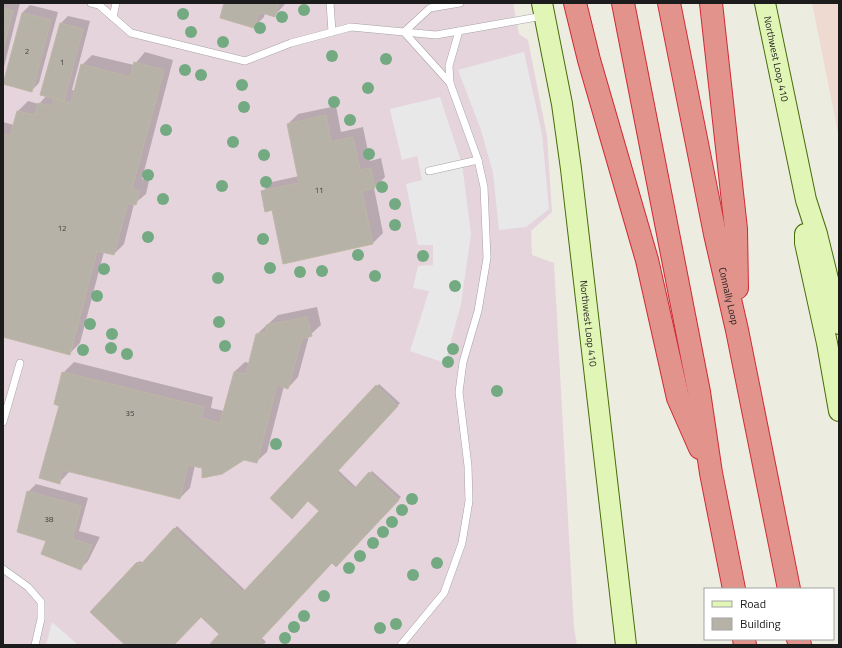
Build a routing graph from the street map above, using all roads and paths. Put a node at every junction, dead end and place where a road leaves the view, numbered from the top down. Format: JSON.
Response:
{"nodes":[{"id":1,"x":91,"y":3,"type":"edge"},
{"id":2,"x":116,"y":3,"type":"edge"},
{"id":3,"x":330,"y":3,"type":"edge"},
{"id":4,"x":460,"y":3,"type":"edge"},
{"id":5,"x":575,"y":3,"type":"edge"},
{"id":6,"x":623,"y":3,"type":"edge"},
{"id":7,"x":669,"y":3,"type":"edge"},
{"id":8,"x":711,"y":3,"type":"edge"},
{"id":9,"x":765,"y":3,"type":"edge"},
{"id":10,"x":544,"y":9,"type":"edge"},
{"id":11,"x":113,"y":17,"type":"junction"},
{"id":12,"x":459,"y":31,"type":"junction"},
{"id":13,"x":332,"y":32,"type":"junction"},
{"id":14,"x":404,"y":32,"type":"junction"},
{"id":15,"x":450,"y":83,"type":"junction"},
{"id":16,"x":478,"y":160,"type":"junction"},
{"id":17,"x":429,"y":171,"type":"dead end"},
{"id":18,"x":806,"y":200,"type":"junction"},
{"id":19,"x":839,"y":324,"type":"edge"},
{"id":20,"x":737,"y":330,"type":"junction"},
{"id":21,"x":20,"y":363,"type":"dead end"},
{"id":22,"x":839,"y":411,"type":"edge"},
{"id":23,"x":3,"y":422,"type":"edge"},
{"id":24,"x":711,"y":473,"type":"junction"},
{"id":25,"x":3,"y":568,"type":"edge"},
{"id":26,"x":734,"y":588,"type":"edge"},
{"id":27,"x":789,"y":588,"type":"edge"},
{"id":28,"x":34,"y":645,"type":"edge"},
{"id":29,"x":401,"y":645,"type":"edge"},
{"id":30,"x":626,"y":645,"type":"edge"}],
"edges":[{"from":1,"to":11,"type":"lane"},
{"from":2,"to":11,"type":"lane"},
{"from":3,"to":13,"type":"lane"},
{"from":4,"to":14,"type":"lane"},
{"from":5,"to":24,"type":"highway"},
{"from":6,"to":24,"type":"highway"},
{"from":7,"to":20,"type":"highway","name":"Connally Loop"},
{"from":8,"to":20,"type":"highway"},
{"from":9,"to":18,"type":"main road","name":"Northwest Loop 410"},
{"from":10,"to":12,"type":"lane"},
{"from":10,"to":30,"type":"main road","name":"Northwest Loop 410"},
{"from":11,"to":13,"type":"lane"},
{"from":12,"to":14,"type":"lane"},
{"from":12,"to":15,"type":"lane"},
{"from":13,"to":14,"type":"lane"},
{"from":14,"to":15,"type":"lane"},
{"from":15,"to":16,"type":"lane"},
{"from":16,"to":17,"type":"lane"},
{"from":16,"to":29,"type":"lane"},
{"from":18,"to":19,"type":"main road","name":"Northwest Loop 410"},
{"from":18,"to":22,"type":"main road"},
{"from":20,"to":27,"type":"highway","name":"Connally Loop"},
{"from":21,"to":23,"type":"lane"},
{"from":24,"to":26,"type":"highway"},
{"from":25,"to":28,"type":"lane"}]}
